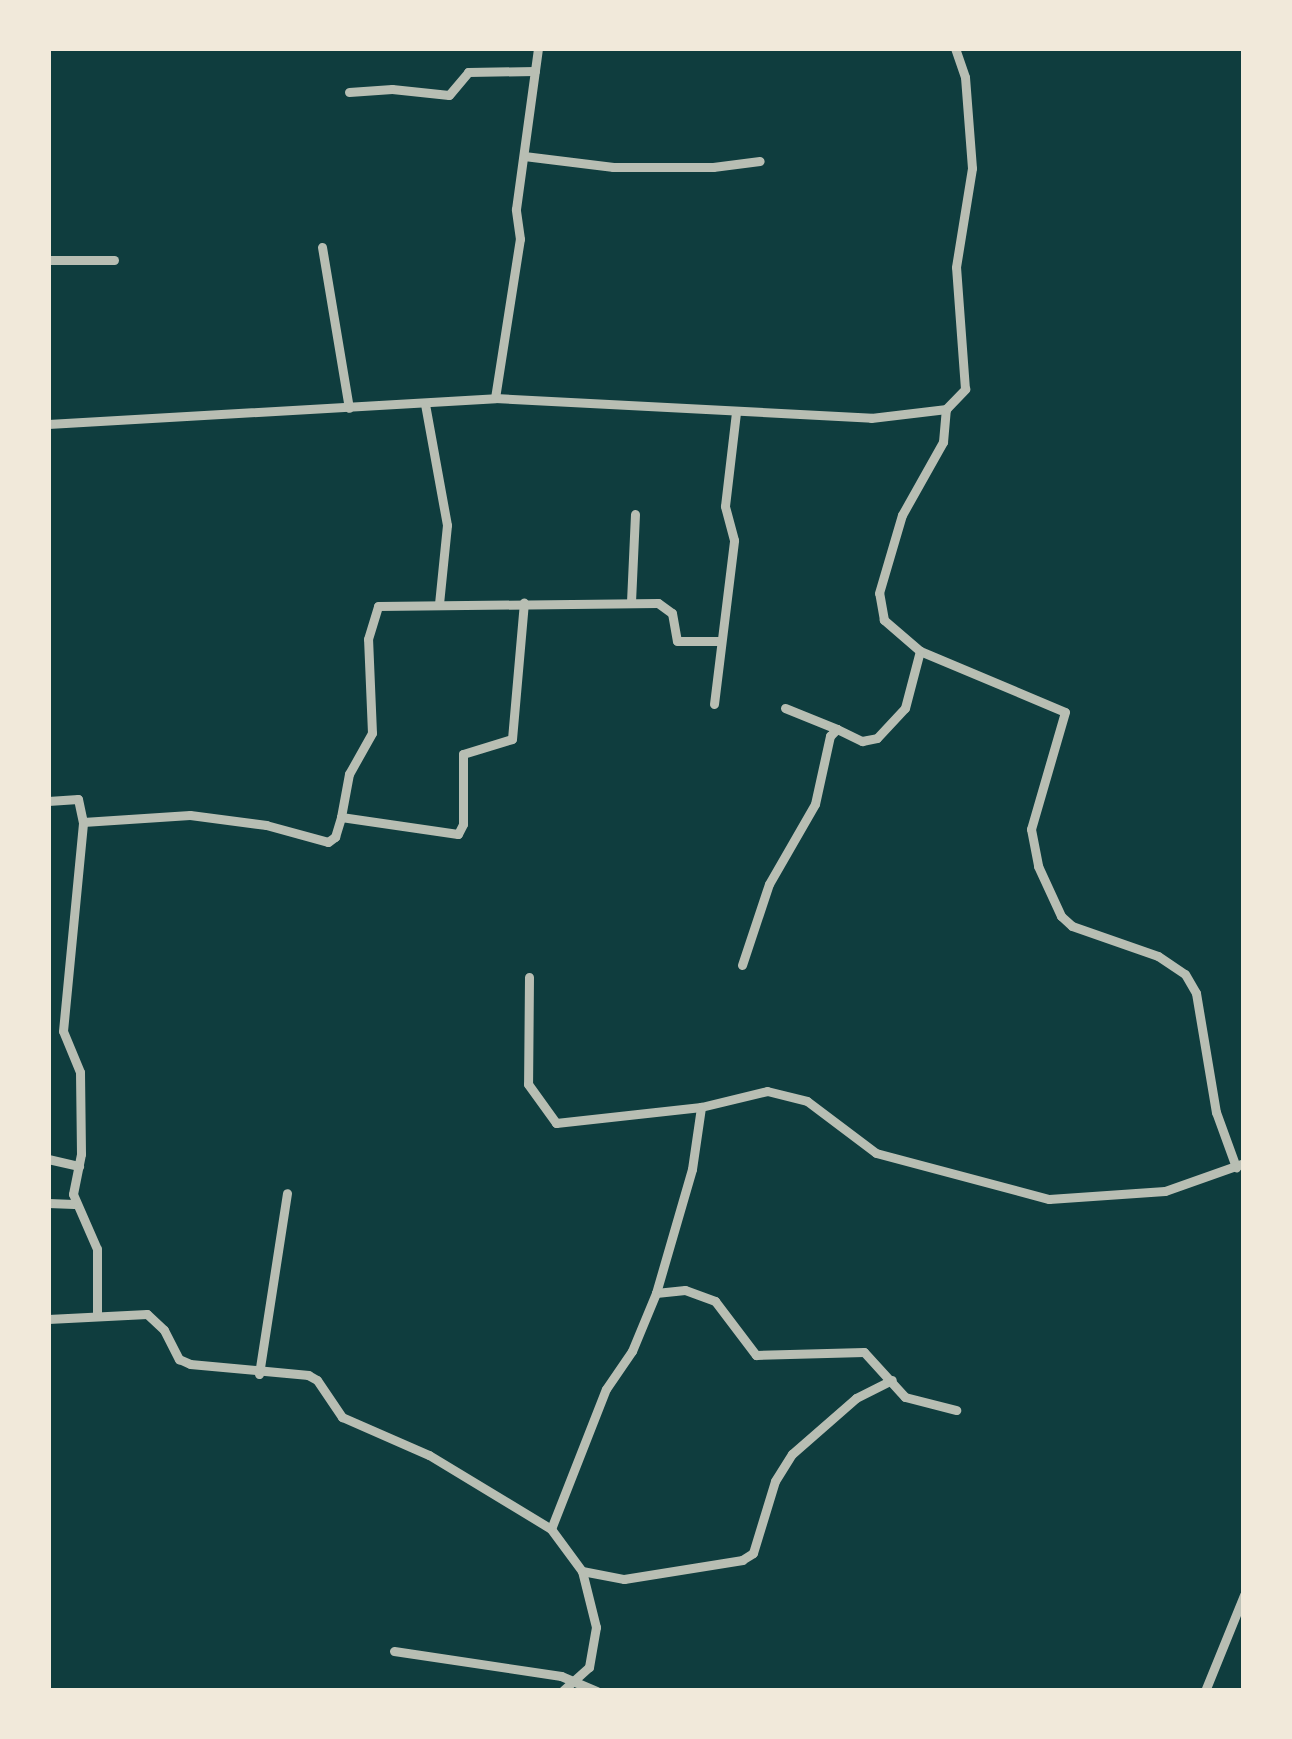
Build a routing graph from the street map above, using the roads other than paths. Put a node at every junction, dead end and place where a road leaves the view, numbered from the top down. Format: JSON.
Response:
{"nodes":[{"id":1,"x":538,"y":48,"type":"edge"},
{"id":2,"x":955,"y":48,"type":"edge"},
{"id":3,"x":535,"y":71,"type":"junction"},
{"id":4,"x":350,"y":92,"type":"dead end"},
{"id":5,"x":524,"y":156,"type":"junction"},
{"id":6,"x":760,"y":160,"type":"dead end"},
{"id":7,"x":322,"y":248,"type":"dead end"},
{"id":8,"x":48,"y":260,"type":"edge"},
{"id":9,"x":114,"y":260,"type":"dead end"},
{"id":10,"x":495,"y":398,"type":"junction"},
{"id":11,"x":425,"y":404,"type":"junction"},
{"id":12,"x":350,"y":408,"type":"junction"},
{"id":13,"x":946,"y":409,"type":"junction"},
{"id":14,"x":736,"y":412,"type":"junction"},
{"id":15,"x":48,"y":424,"type":"edge"},
{"id":16,"x":635,"y":514,"type":"dead end"},
{"id":17,"x":631,"y":602,"type":"junction"},
{"id":18,"x":524,"y":603,"type":"junction"},
{"id":19,"x":439,"y":604,"type":"junction"},
{"id":20,"x":718,"y":641,"type":"junction"},
{"id":21,"x":920,"y":651,"type":"junction"},
{"id":22,"x":714,"y":704,"type":"dead end"},
{"id":23,"x":785,"y":708,"type":"dead end"},
{"id":24,"x":837,"y":730,"type":"junction"},
{"id":25,"x":48,"y":800,"type":"edge"},
{"id":26,"x":341,"y":817,"type":"junction"},
{"id":27,"x":83,"y":822,"type":"junction"},
{"id":28,"x":742,"y":965,"type":"dead end"},
{"id":29,"x":529,"y":977,"type":"dead end"},
{"id":30,"x":701,"y":1107,"type":"junction"},
{"id":31,"x":48,"y":1159,"type":"edge"},
{"id":32,"x":1240,"y":1165,"type":"edge"},
{"id":33,"x":79,"y":1166,"type":"junction"},
{"id":34,"x":287,"y":1193,"type":"dead end"},
{"id":35,"x":48,"y":1204,"type":"edge"},
{"id":36,"x":74,"y":1204,"type":"junction"},
{"id":37,"x":656,"y":1293,"type":"junction"},
{"id":38,"x":97,"y":1314,"type":"junction"},
{"id":39,"x":48,"y":1319,"type":"edge"},
{"id":40,"x":259,"y":1374,"type":"junction"},
{"id":41,"x":892,"y":1380,"type":"junction"},
{"id":42,"x":956,"y":1410,"type":"dead end"},
{"id":43,"x":551,"y":1529,"type":"junction"},
{"id":44,"x":582,"y":1571,"type":"junction"},
{"id":45,"x":1244,"y":1595,"type":"edge"},
{"id":46,"x":394,"y":1651,"type":"dead end"},
{"id":47,"x":575,"y":1680,"type":"junction"},
{"id":48,"x":562,"y":1691,"type":"edge"},
{"id":49,"x":597,"y":1691,"type":"edge"},
{"id":50,"x":1205,"y":1691,"type":"edge"}],
"edges":[{"from":1,"to":3,"type":"street"},
{"from":2,"to":13,"type":"street"},
{"from":3,"to":4,"type":"street"},
{"from":3,"to":5,"type":"street"},
{"from":5,"to":6,"type":"street"},
{"from":5,"to":10,"type":"street"},
{"from":7,"to":12,"type":"street"},
{"from":8,"to":9,"type":"street"},
{"from":10,"to":11,"type":"street"},
{"from":10,"to":14,"type":"street"},
{"from":11,"to":12,"type":"street"},
{"from":11,"to":19,"type":"street"},
{"from":12,"to":15,"type":"street"},
{"from":13,"to":14,"type":"street"},
{"from":13,"to":21,"type":"street"},
{"from":14,"to":20,"type":"street"},
{"from":16,"to":17,"type":"street"},
{"from":17,"to":18,"type":"street"},
{"from":17,"to":20,"type":"street"},
{"from":18,"to":19,"type":"street"},
{"from":18,"to":26,"type":"street"},
{"from":19,"to":26,"type":"street"},
{"from":20,"to":22,"type":"street"},
{"from":21,"to":24,"type":"street"},
{"from":21,"to":32,"type":"street"},
{"from":23,"to":24,"type":"street"},
{"from":24,"to":28,"type":"street"},
{"from":25,"to":27,"type":"street"},
{"from":26,"to":27,"type":"street"},
{"from":27,"to":33,"type":"street"},
{"from":29,"to":30,"type":"street"},
{"from":30,"to":32,"type":"street"},
{"from":30,"to":37,"type":"street"},
{"from":31,"to":33,"type":"street"},
{"from":33,"to":36,"type":"street"},
{"from":34,"to":40,"type":"street"},
{"from":35,"to":36,"type":"street"},
{"from":36,"to":38,"type":"street"},
{"from":37,"to":41,"type":"street"},
{"from":37,"to":43,"type":"street"},
{"from":38,"to":39,"type":"street"},
{"from":38,"to":40,"type":"street"},
{"from":40,"to":43,"type":"street"},
{"from":41,"to":42,"type":"street"},
{"from":41,"to":44,"type":"street"},
{"from":43,"to":44,"type":"street"},
{"from":44,"to":47,"type":"street"},
{"from":45,"to":50,"type":"street"},
{"from":46,"to":47,"type":"street"},
{"from":47,"to":48,"type":"street"},
{"from":47,"to":49,"type":"street"}]}
